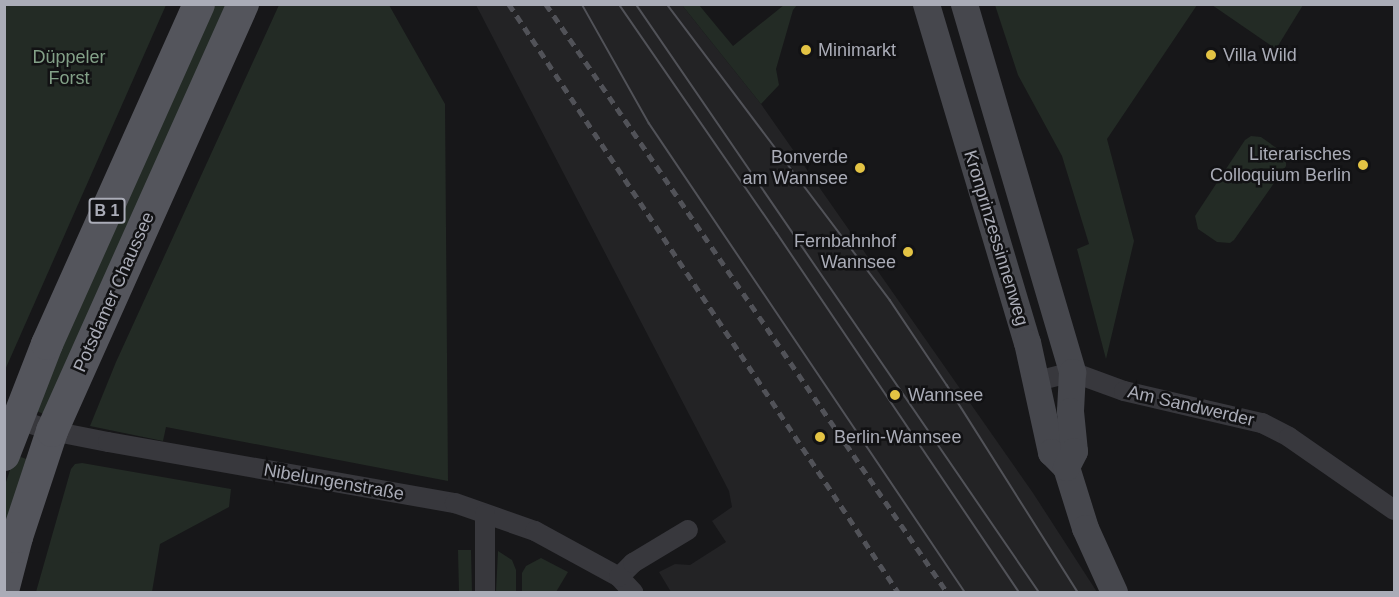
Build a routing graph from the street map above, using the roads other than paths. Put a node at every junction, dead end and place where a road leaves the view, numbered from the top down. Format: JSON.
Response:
{"nodes":[{"id":1,"x":199,"y":4,"type":"edge"},
{"id":2,"x":243,"y":4,"type":"edge"},
{"id":3,"x":926,"y":4,"type":"edge"},
{"id":4,"x":964,"y":4,"type":"edge"},
{"id":5,"x":1072,"y":372,"type":"junction"},
{"id":6,"x":1037,"y":381,"type":"junction"},
{"id":7,"x":16,"y":419,"type":"junction"},
{"id":8,"x":52,"y":431,"type":"junction"},
{"id":9,"x":4,"y":454,"type":"edge"},
{"id":10,"x":1066,"y":467,"type":"junction"},
{"id":11,"x":1395,"y":510,"type":"edge"},
{"id":12,"x":485,"y":514,"type":"junction"},
{"id":13,"x":688,"y":530,"type":"dead end"},
{"id":14,"x":619,"y":577,"type":"junction"},
{"id":15,"x":4,"y":587,"type":"edge"},
{"id":16,"x":485,"y":592,"type":"edge"},
{"id":17,"x":633,"y":592,"type":"edge"},
{"id":18,"x":1114,"y":592,"type":"edge"}],
"edges":[{"from":1,"to":7,"type":"main road","number":"B 1"},
{"from":2,"to":8,"type":"main road","name":"Potsdamer Chaussee","number":"B 1"},
{"from":3,"to":6,"type":"main road","name":"Kronprinzessinnenweg"},
{"from":4,"to":5,"type":"main road","name":"Kronprinzessinnenweg"},
{"from":5,"to":6,"type":"street"},
{"from":5,"to":10,"type":"main road","name":"Kronprinzessinnenweg"},
{"from":5,"to":11,"type":"street","name":"Am Sandwerder"},
{"from":6,"to":10,"type":"main road","name":"Kronprinzessinnenweg"},
{"from":7,"to":8,"type":"street","name":"Nibelungenstraße"},
{"from":7,"to":9,"type":"main road","number":"B 1"},
{"from":8,"to":12,"type":"street","name":"Nibelungenstraße"},
{"from":8,"to":15,"type":"main road","name":"Potsdamer Chaussee","number":"B 1"},
{"from":10,"to":18,"type":"main road","name":"Kronprinzessinnenweg"},
{"from":12,"to":14,"type":"street","name":"Nibelungenstraße"},
{"from":12,"to":16,"type":"street"},
{"from":13,"to":14,"type":"street"},
{"from":14,"to":17,"type":"street","name":"Nibelungenstraße"}]}
